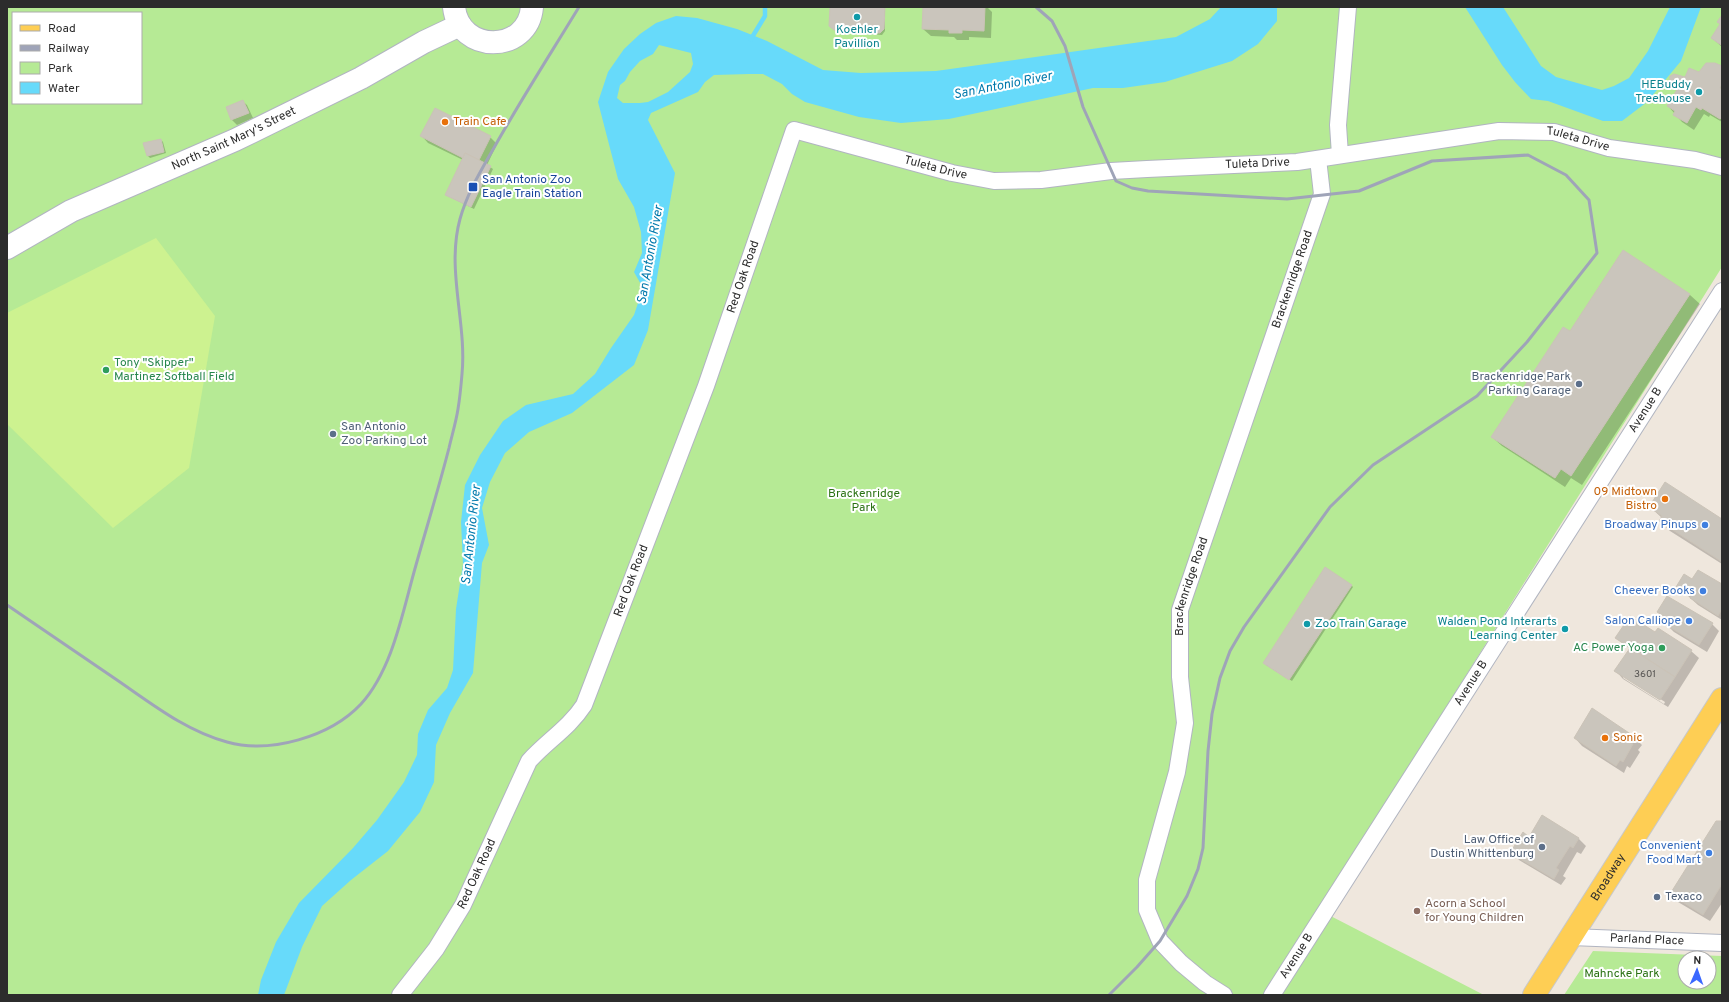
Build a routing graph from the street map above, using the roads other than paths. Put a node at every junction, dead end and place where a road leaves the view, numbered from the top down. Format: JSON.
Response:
{"nodes":[{"id":1,"x":532,"y":7,"type":"edge"},
{"id":2,"x":1348,"y":7,"type":"edge"},
{"id":3,"x":457,"y":16,"type":"edge"},
{"id":4,"x":794,"y":130,"type":"joint"},
{"id":5,"x":1340,"y":155,"type":"junction"},
{"id":6,"x":1318,"y":159,"type":"junction"},
{"id":7,"x":1722,"y":167,"type":"edge"},
{"id":8,"x":7,"y":248,"type":"edge"},
{"id":9,"x":1722,"y":291,"type":"edge"},
{"id":10,"x":1722,"y":699,"type":"edge"},
{"id":11,"x":1715,"y":721,"type":"edge"},
{"id":12,"x":1571,"y":938,"type":"junction"},
{"id":13,"x":1722,"y":943,"type":"edge"},
{"id":14,"x":400,"y":995,"type":"edge"},
{"id":15,"x":1224,"y":995,"type":"edge"},
{"id":16,"x":1272,"y":995,"type":"edge"},
{"id":17,"x":1534,"y":995,"type":"edge"}],
"edges":[{"from":1,"to":3,"type":"street"},
{"from":2,"to":5,"type":"street"},
{"from":3,"to":8,"type":"street","name":"North Saint Mary's Street"},
{"from":4,"to":6,"type":"street","name":"Tuleta Drive"},
{"from":4,"to":14,"type":"street","name":"Red Oak Road"},
{"from":5,"to":6,"type":"street","name":"Tuleta Drive"},
{"from":5,"to":7,"type":"street","name":"Tuleta Drive"},
{"from":6,"to":15,"type":"street","name":"Brackenridge Road"},
{"from":9,"to":16,"type":"street","name":"Avenue B"},
{"from":10,"to":11,"type":"main road","name":"Broadway"},
{"from":11,"to":12,"type":"main road","name":"Broadway"},
{"from":12,"to":13,"type":"street","name":"Parland Place"},
{"from":12,"to":17,"type":"main road","name":"Broadway"}]}
